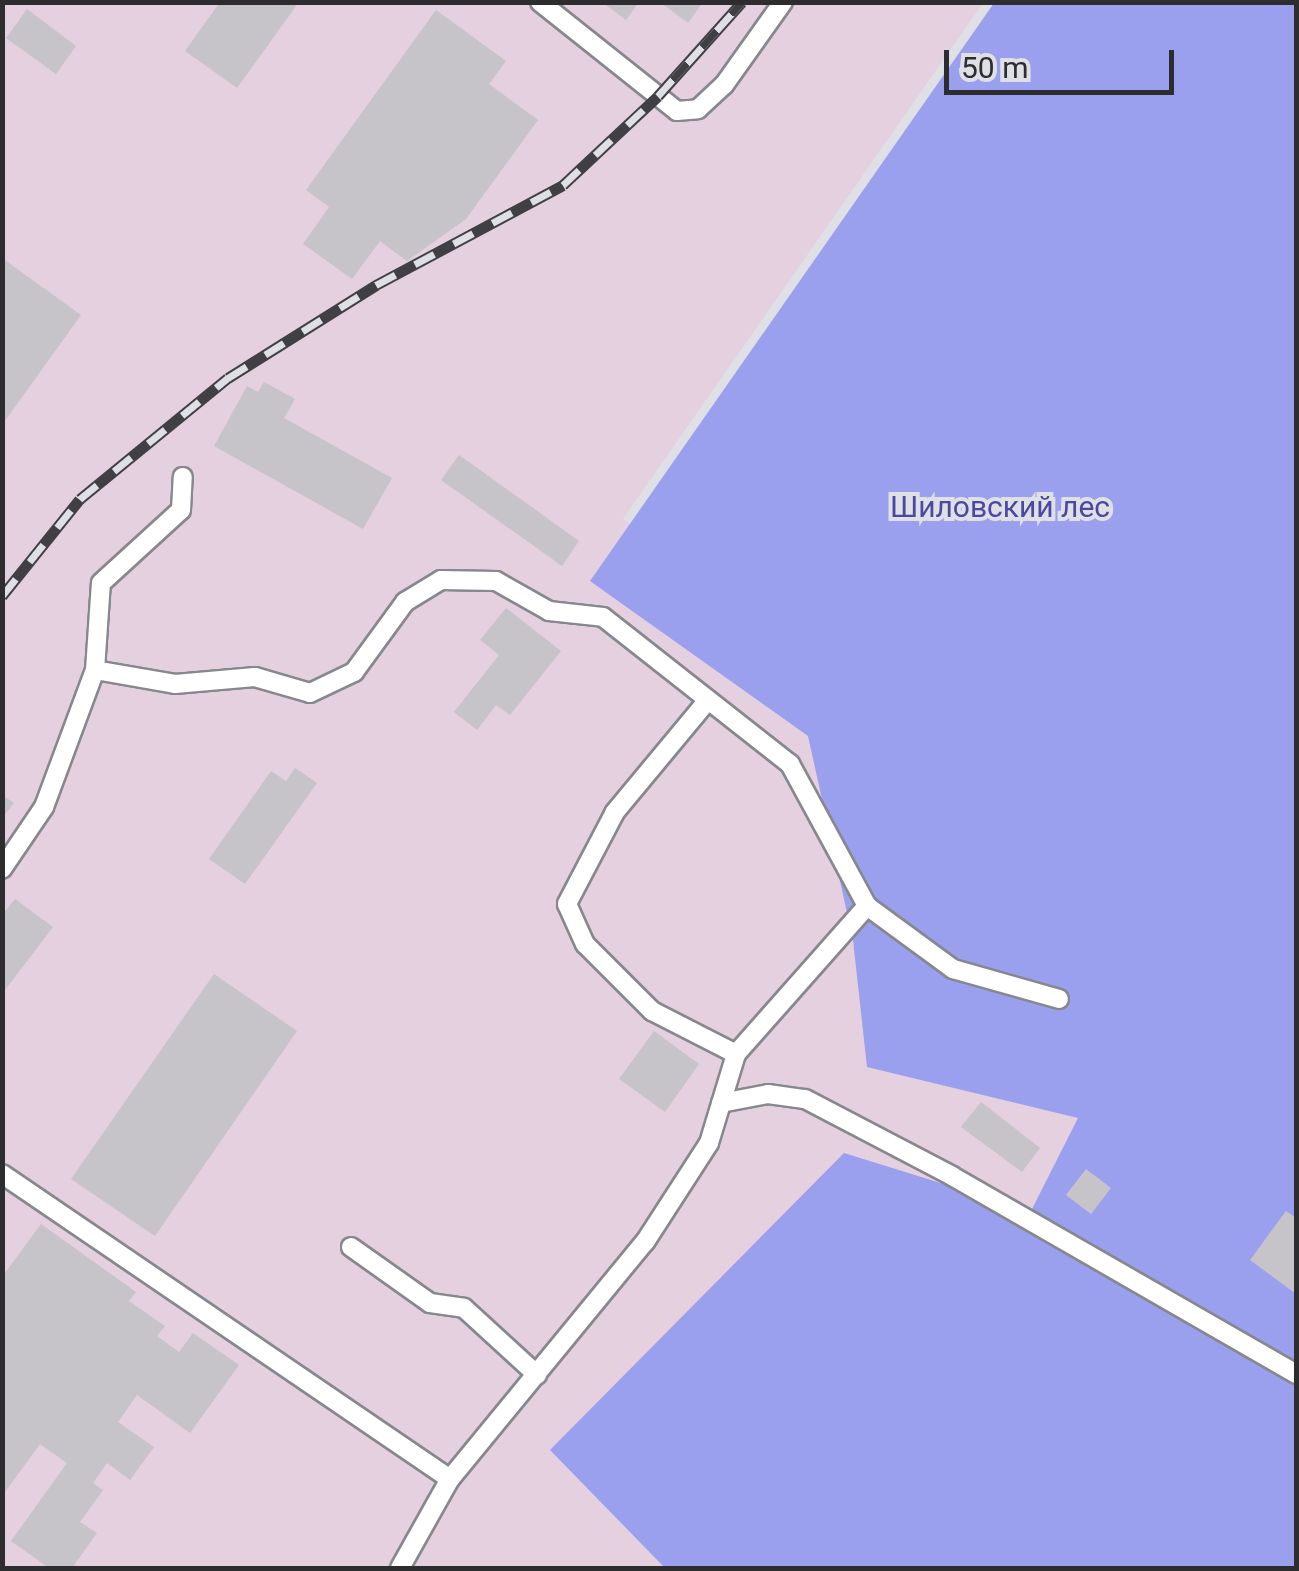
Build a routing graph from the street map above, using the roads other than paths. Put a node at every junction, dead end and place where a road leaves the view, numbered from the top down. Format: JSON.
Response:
{"nodes":[{"id":1,"x":540,"y":2,"type":"edge"},
{"id":2,"x":783,"y":2,"type":"edge"},
{"id":3,"x":183,"y":476,"type":"dead end"},
{"id":4,"x":95,"y":670,"type":"junction"},
{"id":5,"x":708,"y":700,"type":"junction"},
{"id":6,"x":2,"y":869,"type":"edge"},
{"id":7,"x":867,"y":906,"type":"junction"},
{"id":8,"x":1058,"y":999,"type":"dead end"},
{"id":9,"x":736,"y":1054,"type":"junction"},
{"id":10,"x":721,"y":1102,"type":"junction"},
{"id":11,"x":2,"y":1174,"type":"edge"},
{"id":12,"x":352,"y":1247,"type":"dead end"},
{"id":13,"x":536,"y":1374,"type":"junction"},
{"id":14,"x":1296,"y":1374,"type":"edge"},
{"id":15,"x":450,"y":1479,"type":"junction"},
{"id":16,"x":400,"y":1568,"type":"edge"}],
"edges":[{"from":1,"to":2,"type":"lane"},
{"from":3,"to":4,"type":"lane"},
{"from":4,"to":5,"type":"lane"},
{"from":4,"to":6,"type":"lane"},
{"from":5,"to":7,"type":"lane"},
{"from":5,"to":9,"type":"lane"},
{"from":7,"to":8,"type":"lane"},
{"from":7,"to":9,"type":"lane"},
{"from":9,"to":10,"type":"lane"},
{"from":10,"to":13,"type":"lane"},
{"from":10,"to":14,"type":"lane"},
{"from":11,"to":15,"type":"lane"},
{"from":12,"to":13,"type":"lane"},
{"from":13,"to":15,"type":"lane"},
{"from":15,"to":16,"type":"lane"}]}
